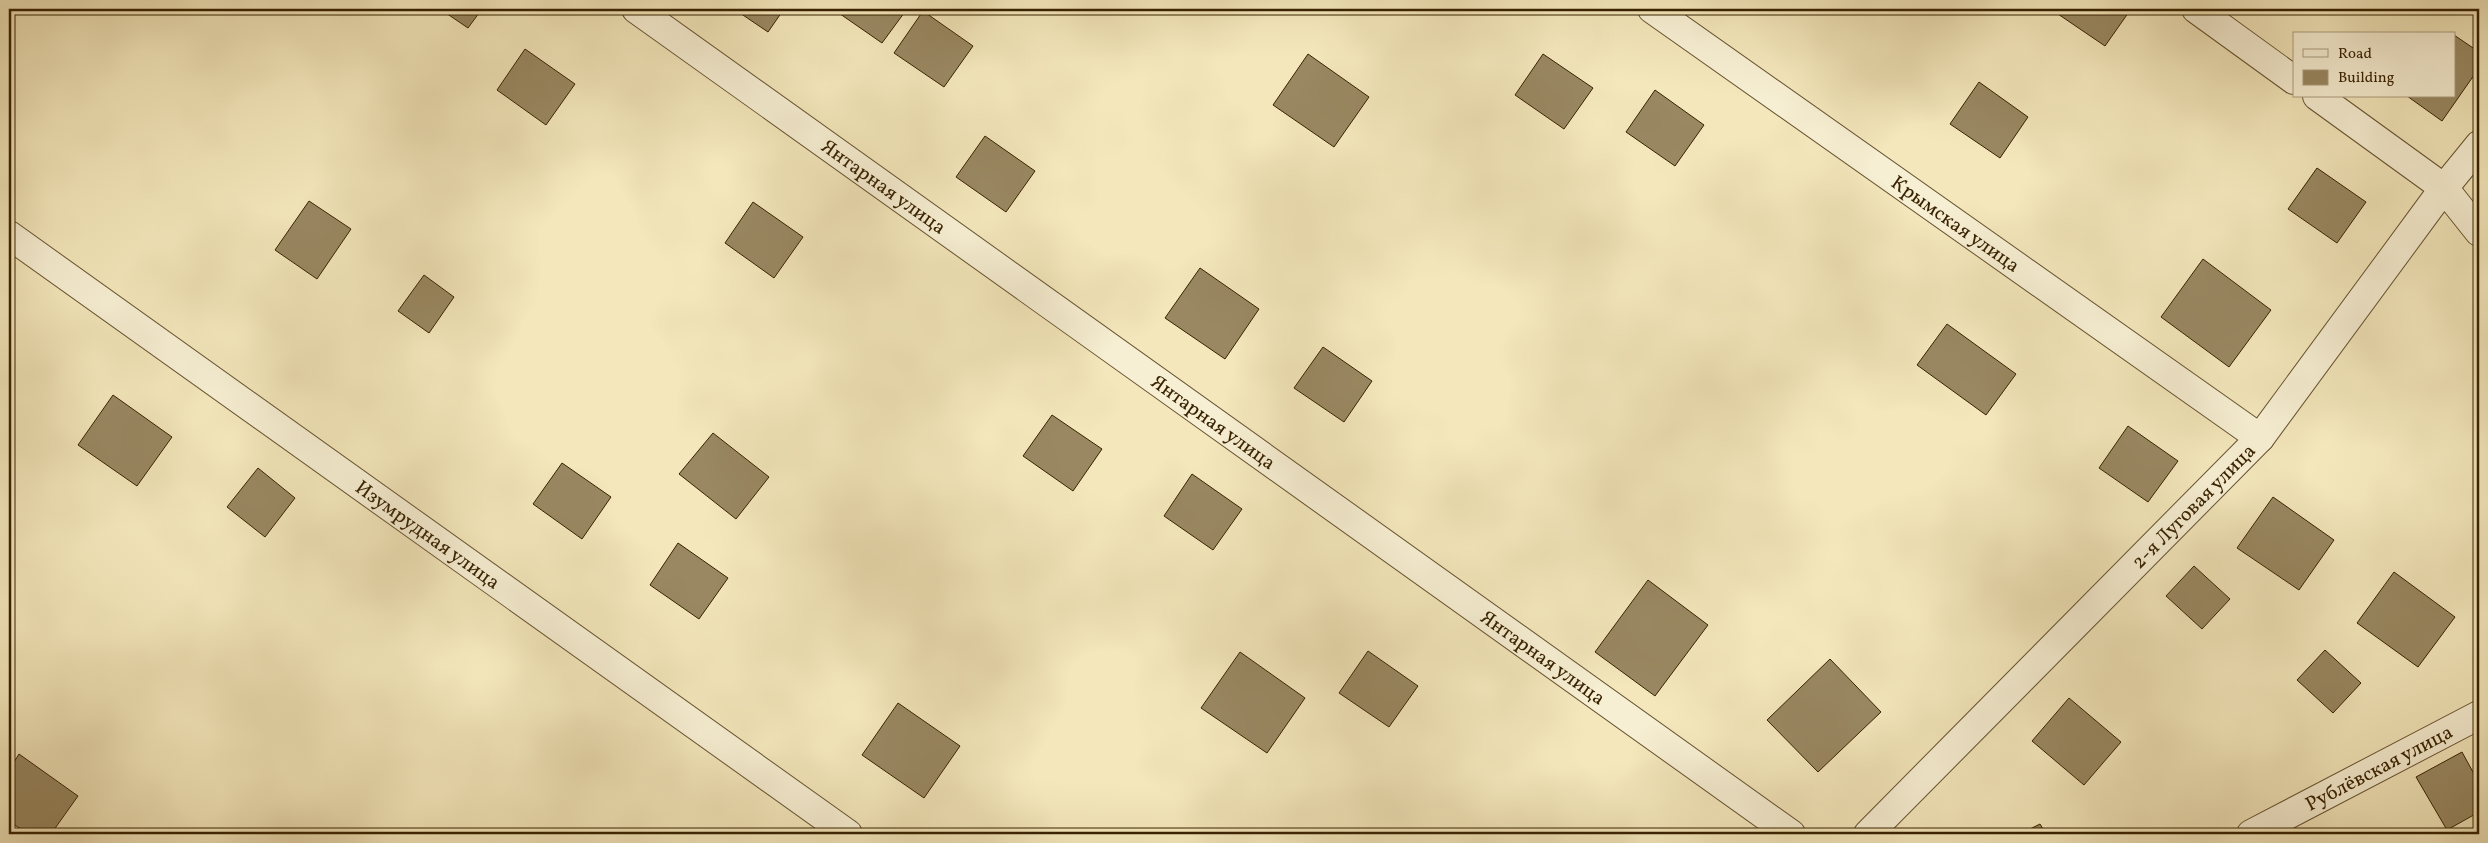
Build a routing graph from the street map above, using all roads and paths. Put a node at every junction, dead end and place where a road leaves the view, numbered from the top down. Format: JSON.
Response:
{"nodes":[{"id":1,"x":636,"y":9,"type":"edge"},
{"id":2,"x":1652,"y":9,"type":"edge"},
{"id":3,"x":2196,"y":9,"type":"edge"},
{"id":4,"x":2293,"y":79,"type":"edge"},
{"id":5,"x":2320,"y":98,"type":"edge"},
{"id":6,"x":2479,"y":145,"type":"edge"},
{"id":7,"x":2444,"y":188,"type":"junction"},
{"id":8,"x":2479,"y":232,"type":"edge"},
{"id":9,"x":9,"y":236,"type":"edge"},
{"id":10,"x":2260,"y":438,"type":"junction"},
{"id":11,"x":2479,"y":715,"type":"edge"},
{"id":12,"x":848,"y":834,"type":"edge"},
{"id":13,"x":1790,"y":834,"type":"edge"},
{"id":14,"x":1868,"y":834,"type":"edge"},
{"id":15,"x":2252,"y":834,"type":"edge"}],
"edges":[{"from":1,"to":13,"type":"street","name":"Янтарная улица"},
{"from":2,"to":10,"type":"street","name":"Крымская улица"},
{"from":3,"to":4,"type":"street"},
{"from":5,"to":7,"type":"street"},
{"from":6,"to":7,"type":"street","name":"2-я Луговая улица"},
{"from":7,"to":8,"type":"street"},
{"from":7,"to":10,"type":"street","name":"2-я Луговая улица"},
{"from":9,"to":12,"type":"street","name":"Изумрудная улица"},
{"from":10,"to":14,"type":"street","name":"2-я Луговая улица"},
{"from":11,"to":15,"type":"street","name":"Рублёвская улица"}]}
